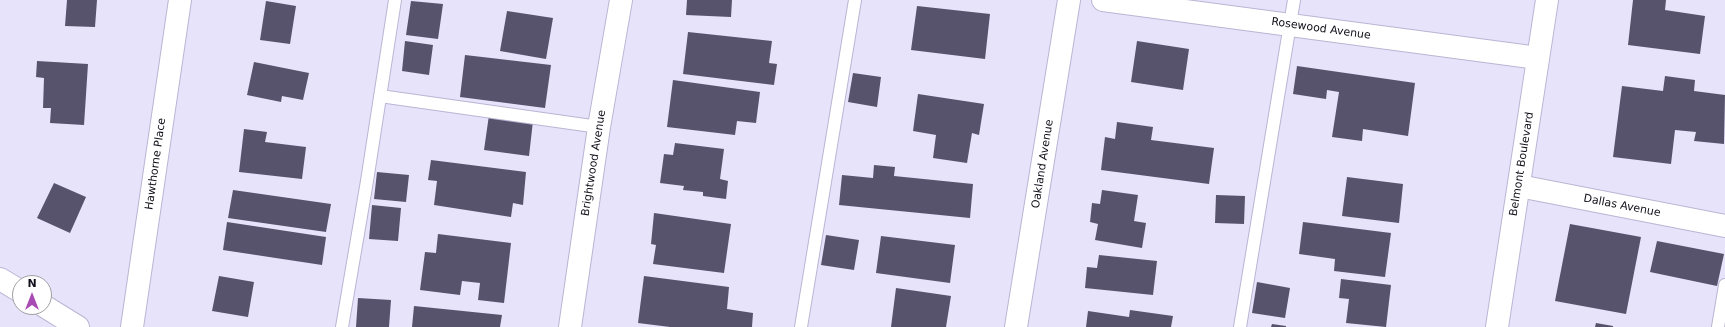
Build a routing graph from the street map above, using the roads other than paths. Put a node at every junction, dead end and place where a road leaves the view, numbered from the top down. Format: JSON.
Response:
{"nodes":[{"id":1,"x":180,"y":0,"type":"edge"},
{"id":2,"x":395,"y":0,"type":"edge"},
{"id":3,"x":621,"y":0,"type":"edge"},
{"id":4,"x":855,"y":0,"type":"edge"},
{"id":5,"x":1069,"y":0,"type":"edge"},
{"id":6,"x":1103,"y":0,"type":"edge"},
{"id":7,"x":1294,"y":0,"type":"edge"},
{"id":8,"x":1547,"y":0,"type":"edge"},
{"id":9,"x":1290,"y":25,"type":"junction"},
{"id":10,"x":1538,"y":58,"type":"junction"},
{"id":11,"x":380,"y":96,"type":"junction"},
{"id":12,"x":599,"y":127,"type":"junction"},
{"id":13,"x":1519,"y":186,"type":"junction"},
{"id":14,"x":1725,"y":226,"type":"edge"},
{"id":15,"x":0,"y":279,"type":"edge"},
{"id":16,"x":1725,"y":285,"type":"edge"},
{"id":17,"x":12,"y":287,"type":"edge"},
{"id":18,"x":52,"y":311,"type":"edge"},
{"id":19,"x":78,"y":327,"type":"edge"},
{"id":20,"x":132,"y":327,"type":"edge"},
{"id":21,"x":342,"y":327,"type":"edge"},
{"id":22,"x":570,"y":327,"type":"edge"},
{"id":23,"x":801,"y":327,"type":"edge"},
{"id":24,"x":1016,"y":327,"type":"edge"},
{"id":25,"x":1240,"y":327,"type":"edge"},
{"id":26,"x":1497,"y":327,"type":"edge"},
{"id":27,"x":1718,"y":327,"type":"edge"}],
"edges":[{"from":1,"to":20,"type":"street","name":"Hawthorne Place"},
{"from":2,"to":11,"type":"lane"},
{"from":3,"to":12,"type":"street","name":"Brightwood Avenue"},
{"from":4,"to":23,"type":"lane"},
{"from":5,"to":24,"type":"street","name":"Oakland Avenue"},
{"from":6,"to":9,"type":"street","name":"Rosewood Avenue"},
{"from":7,"to":9,"type":"lane"},
{"from":8,"to":10,"type":"street","name":"Belmont Boulevard"},
{"from":9,"to":10,"type":"street","name":"Rosewood Avenue"},
{"from":9,"to":25,"type":"lane"},
{"from":10,"to":13,"type":"street","name":"Belmont Boulevard"},
{"from":11,"to":12,"type":"lane"},
{"from":11,"to":21,"type":"lane"},
{"from":12,"to":22,"type":"street","name":"Brightwood Avenue"},
{"from":13,"to":14,"type":"street","name":"Dallas Avenue"},
{"from":13,"to":26,"type":"street","name":"Belmont Boulevard"},
{"from":15,"to":17,"type":"street"},
{"from":16,"to":27,"type":"lane"},
{"from":18,"to":19,"type":"street"}]}
